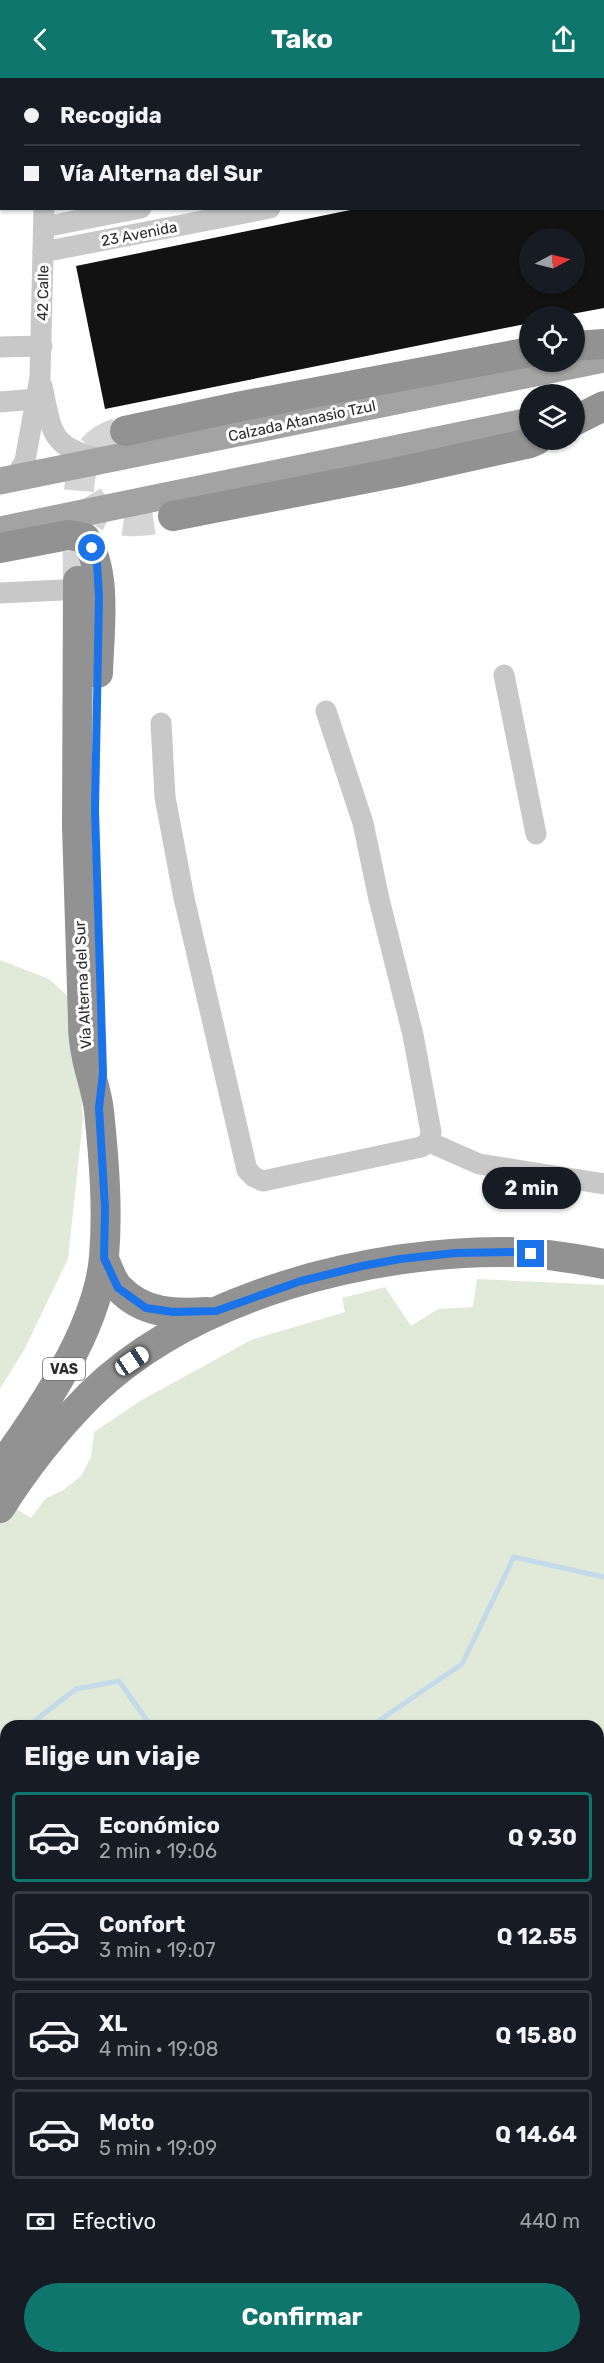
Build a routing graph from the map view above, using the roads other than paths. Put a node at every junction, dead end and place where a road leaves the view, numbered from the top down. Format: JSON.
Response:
{"nodes":[{"id":1,"x":131,"y":210,"type":"edge"},
{"id":2,"x":250,"y":210,"type":"edge"},
{"id":3,"x":200,"y":215,"type":"edge"},
{"id":4,"x":44,"y":218,"type":"edge"},
{"id":5,"x":124,"y":236,"type":"junction"},
{"id":6,"x":43,"y":252,"type":"junction"},
{"id":7,"x":604,"y":344,"type":"edge"},
{"id":8,"x":585,"y":345,"type":"edge"},
{"id":9,"x":42,"y":346,"type":"junction"},
{"id":10,"x":0,"y":347,"type":"edge"},
{"id":11,"x":519,"y":354,"type":"edge"},
{"id":12,"x":604,"y":359,"type":"edge"},
{"id":13,"x":40,"y":377,"type":"junction"},
{"id":14,"x":36,"y":399,"type":"junction"},
{"id":15,"x":0,"y":402,"type":"edge"},
{"id":16,"x":604,"y":406,"type":"edge"},
{"id":17,"x":585,"y":410,"type":"edge"},
{"id":18,"x":585,"y":416,"type":"edge"},
{"id":19,"x":519,"y":423,"type":"edge"},
{"id":20,"x":125,"y":431,"type":"tunnel mouth"},
{"id":21,"x":519,"y":445,"type":"edge"},
{"id":22,"x":106,"y":461,"type":"junction"},
{"id":23,"x":8,"y":480,"type":"edge"},
{"id":24,"x":173,"y":516,"type":"tunnel mouth"},
{"id":25,"x":0,"y":530,"type":"edge"},
{"id":26,"x":0,"y":548,"type":"edge"},
{"id":27,"x":70,"y":586,"type":"joint"},
{"id":28,"x":0,"y":592,"type":"edge"},
{"id":29,"x":504,"y":675,"type":"dead end"},
{"id":30,"x":326,"y":711,"type":"dead end"},
{"id":31,"x":161,"y":723,"type":"dead end"},
{"id":32,"x":536,"y":834,"type":"dead end"},
{"id":33,"x":99,"y":1108,"type":"junction"},
{"id":34,"x":429,"y":1142,"type":"junction"},
{"id":35,"x":604,"y":1184,"type":"edge"},
{"id":36,"x":104,"y":1258,"type":"junction"},
{"id":37,"x":604,"y":1264,"type":"edge"},
{"id":38,"x":216,"y":1311,"type":"junction"},
{"id":39,"x":9,"y":1474,"type":"edge"},
{"id":40,"x":0,"y":1508,"type":"edge"}],
"edges":[{"from":1,"to":4,"type":"street","name":"23 Avenida"},
{"from":1,"to":5,"type":"street"},
{"from":2,"to":3,"type":"street","name":"23 Avenida"},
{"from":3,"to":5,"type":"street","name":"23 Avenida"},
{"from":4,"to":6,"type":"street","name":"42 Calle"},
{"from":5,"to":6,"type":"street","name":"23 Avenida"},
{"from":6,"to":9,"type":"street","name":"42 Calle"},
{"from":7,"to":8,"type":"highway"},
{"from":9,"to":10,"type":"street"},
{"from":9,"to":13,"type":"street","name":"42 Calle"},
{"from":11,"to":20,"type":"highway"},
{"from":12,"to":22,"type":"main road","name":"Calzada Atanasio Tzul"},
{"from":13,"to":14,"type":"street","name":"42 Calle"},
{"from":13,"to":22,"type":"street","name":"42 Calle"},
{"from":14,"to":15,"type":"street"},
{"from":14,"to":23,"type":"street","name":"42 Calle"},
{"from":16,"to":17,"type":"main road"},
{"from":16,"to":18,"type":"highway"},
{"from":19,"to":25,"type":"main road"},
{"from":21,"to":24,"type":"highway"},
{"from":22,"to":23,"type":"main road","name":"Calzada Atanasio Tzul"},
{"from":26,"to":33,"type":"highway"},
{"from":27,"to":28,"type":"street"},
{"from":27,"to":33,"type":"highway","name":"Vía Alterna del Sur","number":"VAS"},
{"from":29,"to":32,"type":"street"},
{"from":30,"to":34,"type":"street"},
{"from":31,"to":34,"type":"street"},
{"from":33,"to":36,"type":"highway","name":"Vía Alterna del Sur","number":"VAS"},
{"from":34,"to":35,"type":"street"},
{"from":36,"to":38,"type":"highway"},
{"from":36,"to":39,"type":"highway","name":"Vía Alterna del Sur","number":"VAS"},
{"from":37,"to":38,"type":"highway","name":"Vía Alterna del Sur","number":"VAS"},
{"from":38,"to":39,"type":"highway","name":"Vía Alterna del Sur","number":"VAS"},
{"from":39,"to":40,"type":"highway","name":"Vía Alterna del Sur","number":"VAS"}]}
